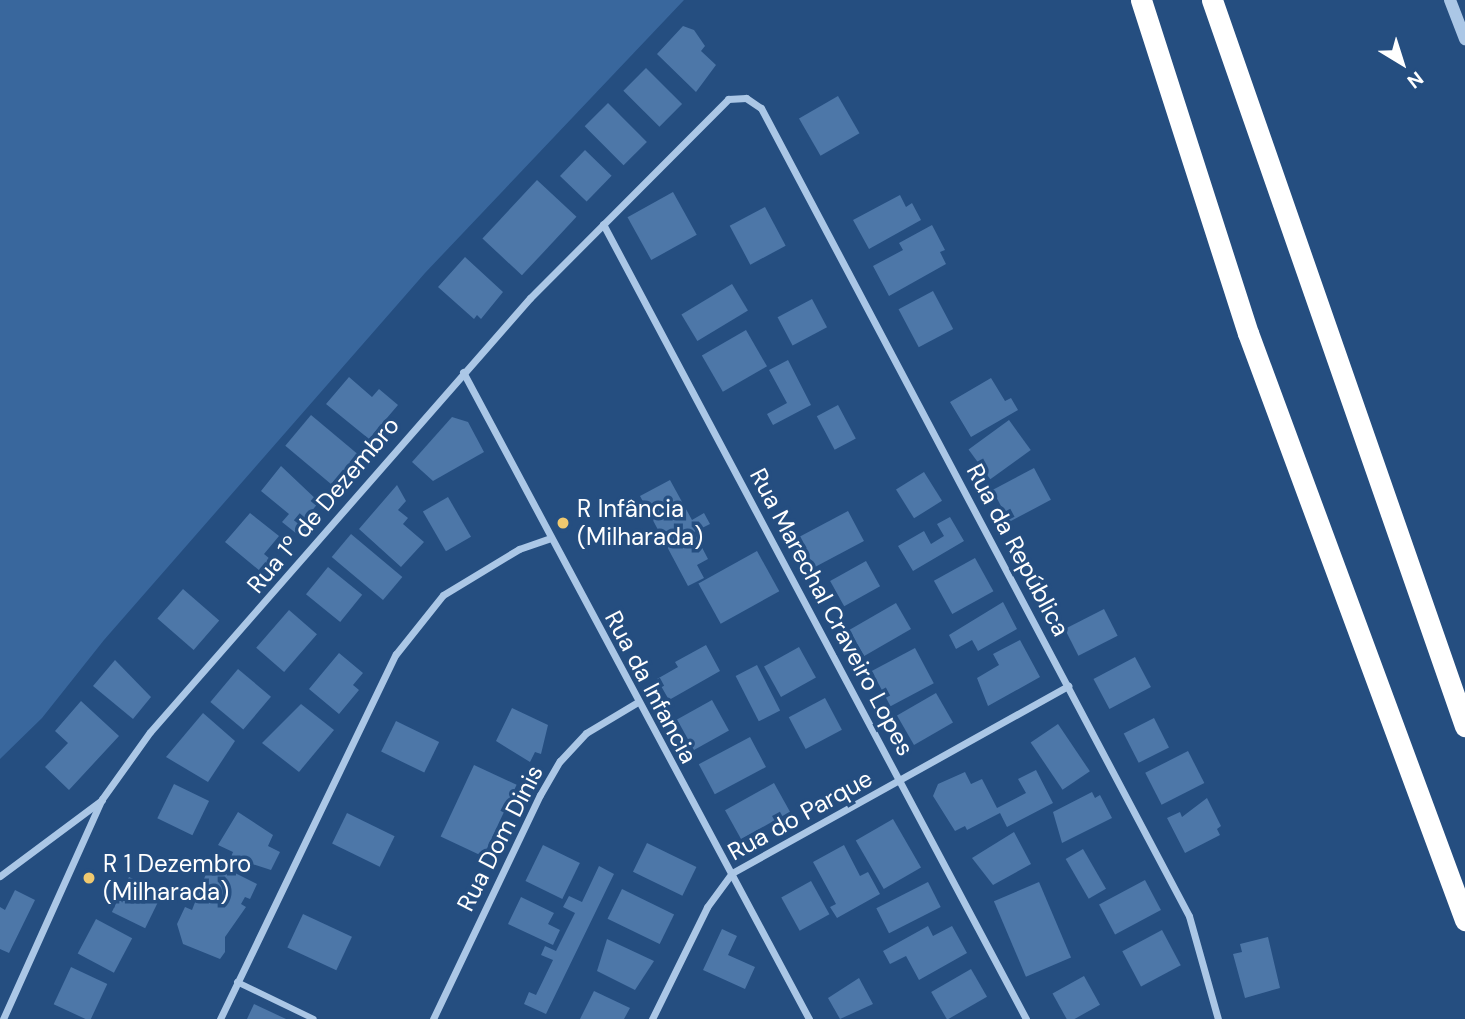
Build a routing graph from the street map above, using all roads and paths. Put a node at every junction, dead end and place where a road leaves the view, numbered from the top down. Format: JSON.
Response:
{"nodes":[{"id":1,"x":1141,"y":0,"type":"edge"},
{"id":2,"x":1212,"y":0,"type":"edge"},
{"id":3,"x":1450,"y":0,"type":"edge"},
{"id":4,"x":1465,"y":39,"type":"edge"},
{"id":5,"x":761,"y":108,"type":"joint"},
{"id":6,"x":603,"y":224,"type":"junction"},
{"id":7,"x":463,"y":372,"type":"junction"},
{"id":8,"x":551,"y":538,"type":"junction"},
{"id":9,"x":1068,"y":686,"type":"junction"},
{"id":10,"x":636,"y":703,"type":"junction"},
{"id":11,"x":1465,"y":726,"type":"edge"},
{"id":12,"x":901,"y":781,"type":"junction"},
{"id":13,"x":102,"y":799,"type":"junction"},
{"id":14,"x":732,"y":873,"type":"junction"},
{"id":15,"x":0,"y":876,"type":"edge"},
{"id":16,"x":1465,"y":920,"type":"edge"},
{"id":17,"x":237,"y":982,"type":"junction"},
{"id":18,"x":3,"y":1019,"type":"edge"},
{"id":19,"x":220,"y":1019,"type":"edge"},
{"id":20,"x":314,"y":1019,"type":"edge"},
{"id":21,"x":433,"y":1019,"type":"edge"},
{"id":22,"x":652,"y":1019,"type":"edge"},
{"id":23,"x":808,"y":1019,"type":"edge"},
{"id":24,"x":1027,"y":1019,"type":"edge"},
{"id":25,"x":1218,"y":1019,"type":"edge"}],
"edges":[{"from":1,"to":16,"type":"highway"},
{"from":2,"to":11,"type":"highway"},
{"from":3,"to":4,"type":"street"},
{"from":5,"to":6,"type":"street","name":"Rua 1º de Dezembro"},
{"from":5,"to":9,"type":"street","name":"Rua da República"},
{"from":6,"to":7,"type":"street","name":"Rua 1º de Dezembro"},
{"from":6,"to":12,"type":"street","name":"Rua Marechal Craveiro Lopes"},
{"from":7,"to":8,"type":"street","name":"Rua da Infancia"},
{"from":7,"to":13,"type":"street","name":"Rua 1º de Dezembro"},
{"from":8,"to":10,"type":"street","name":"Rua da Infancia"},
{"from":8,"to":17,"type":"street"},
{"from":9,"to":12,"type":"street","name":"Rua do Parque"},
{"from":9,"to":25,"type":"street","name":"Rua da República"},
{"from":10,"to":14,"type":"street","name":"Rua da Infancia"},
{"from":10,"to":21,"type":"street","name":"Rua Dom Dinis"},
{"from":12,"to":14,"type":"street","name":"Rua do Parque"},
{"from":12,"to":24,"type":"street","name":"Rua Marechal Craveiro Lopes"},
{"from":13,"to":15,"type":"street"},
{"from":13,"to":18,"type":"street","name":"Rua 1º de Dezembro"},
{"from":14,"to":22,"type":"street","name":"Rua do Parque"},
{"from":14,"to":23,"type":"street","name":"Rua da Infancia"},
{"from":17,"to":19,"type":"street"},
{"from":17,"to":20,"type":"street"}]}
